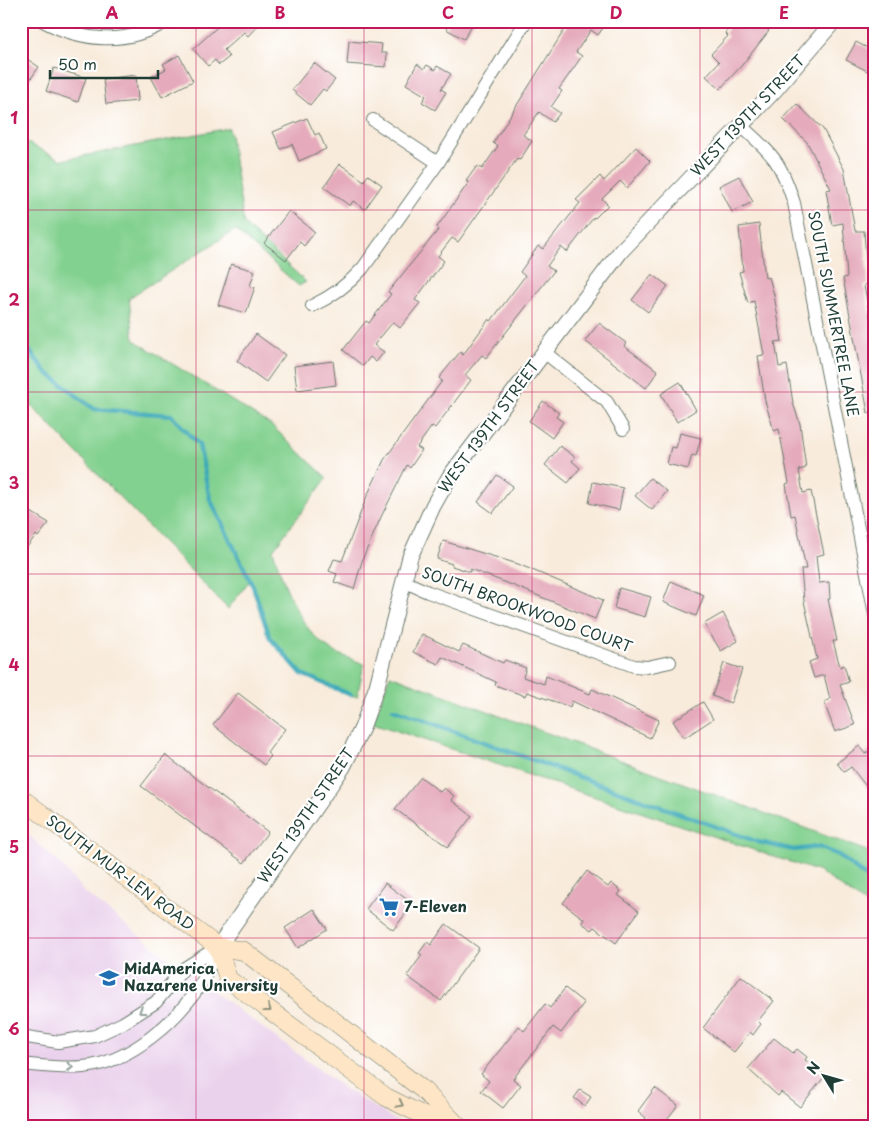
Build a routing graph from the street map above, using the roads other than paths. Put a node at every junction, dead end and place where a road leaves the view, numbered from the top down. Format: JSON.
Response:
{"nodes":[{"id":1,"x":43,"y":21,"type":"edge"},
{"id":2,"x":167,"y":21,"type":"edge"},
{"id":3,"x":526,"y":21,"type":"edge"},
{"id":4,"x":834,"y":21,"type":"edge"},
{"id":5,"x":373,"y":120,"type":"dead end"},
{"id":6,"x":741,"y":126,"type":"junction"},
{"id":7,"x":438,"y":163,"type":"junction"},
{"id":8,"x":312,"y":306,"type":"dead end"},
{"id":9,"x":544,"y":352,"type":"junction"},
{"id":10,"x":623,"y":429,"type":"dead end"},
{"id":11,"x":403,"y":581,"type":"junction"},
{"id":12,"x":875,"y":614,"type":"edge"},
{"id":13,"x":670,"y":662,"type":"dead end"},
{"id":14,"x":21,"y":798,"type":"edge"},
{"id":15,"x":218,"y":947,"type":"junction"},
{"id":16,"x":21,"y":1038,"type":"edge"},
{"id":17,"x":21,"y":1064,"type":"edge"},
{"id":18,"x":446,"y":1127,"type":"edge"},
{"id":19,"x":459,"y":1127,"type":"edge"}],
"edges":[{"from":1,"to":2,"type":"street"},
{"from":3,"to":7,"type":"street"},
{"from":4,"to":6,"type":"street","name":"WEST 139TH STREET"},
{"from":5,"to":7,"type":"street"},
{"from":6,"to":9,"type":"street","name":"WEST 139TH STREET"},
{"from":6,"to":12,"type":"street","name":"SOUTH SUMMERTREE LANE"},
{"from":7,"to":8,"type":"street"},
{"from":9,"to":10,"type":"street"},
{"from":9,"to":11,"type":"street","name":"WEST 139TH STREET"},
{"from":11,"to":13,"type":"street","name":"SOUTH BROOKWOOD COURT"},
{"from":11,"to":15,"type":"street","name":"WEST 139TH STREET"},
{"from":14,"to":15,"type":"main road","name":"SOUTH MUR-LEN ROAD"},
{"from":15,"to":16,"type":"street","one_way":true},
{"from":17,"to":15,"type":"street","one_way":true},
{"from":15,"to":18,"type":"main road","one_way":true},
{"from":15,"to":19,"type":"main road","name":"SOUTH MUR-LEN ROAD"}]}
